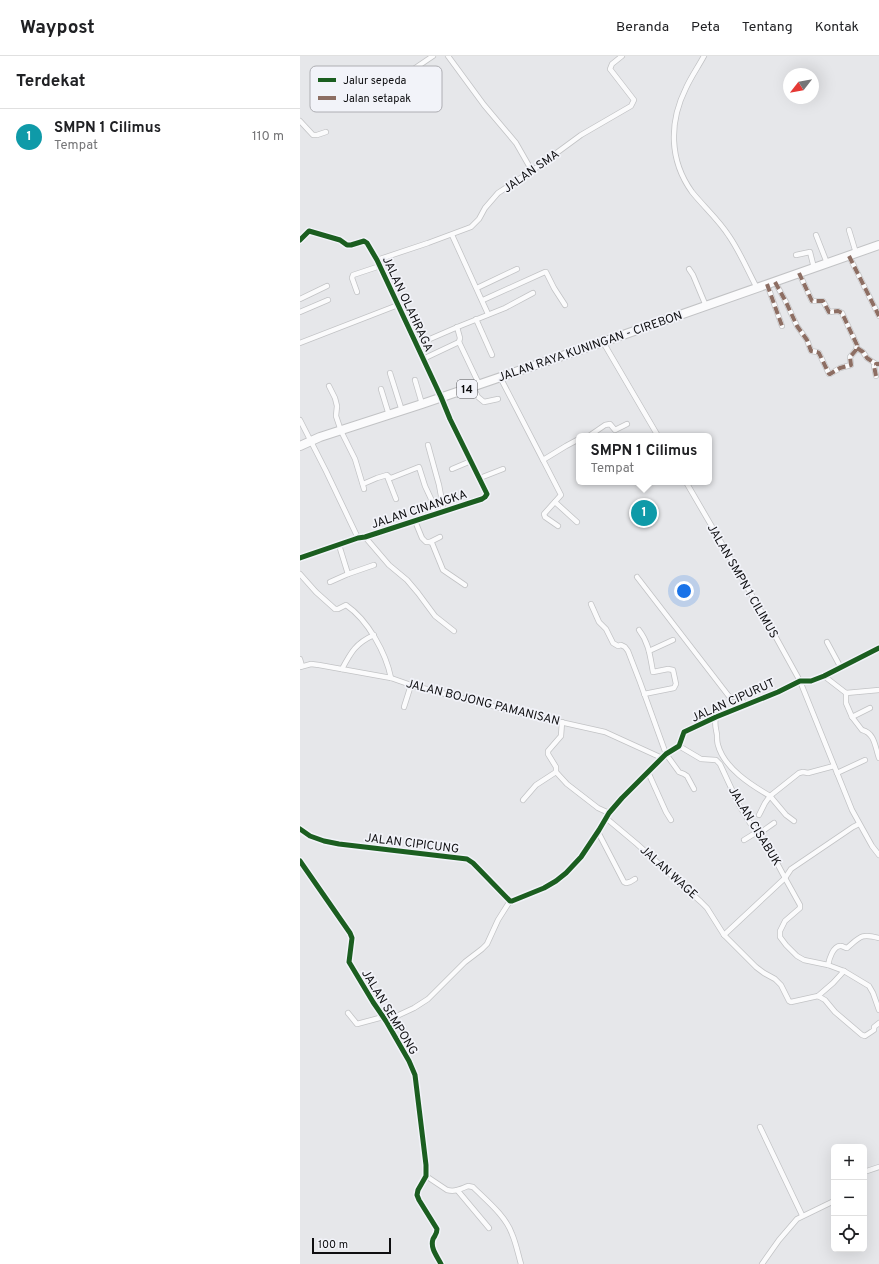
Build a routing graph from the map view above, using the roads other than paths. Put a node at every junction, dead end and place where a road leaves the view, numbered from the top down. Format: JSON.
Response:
{"nodes":[{"id":1,"x":434,"y":56,"type":"edge"},
{"id":2,"x":448,"y":56,"type":"edge"},
{"id":3,"x":622,"y":56,"type":"edge"},
{"id":4,"x":704,"y":56,"type":"edge"},
{"id":5,"x":419,"y":66,"type":"edge"},
{"id":6,"x":300,"y":121,"type":"edge"},
{"id":7,"x":326,"y":132,"type":"dead end"},
{"id":8,"x":532,"y":171,"type":"junction"},
{"id":9,"x":849,"y":230,"type":"dead end"},
{"id":10,"x":452,"y":235,"type":"junction"},
{"id":11,"x":816,"y":235,"type":"dead end"},
{"id":12,"x":300,"y":240,"type":"edge"},
{"id":13,"x":879,"y":245,"type":"edge"},
{"id":14,"x":852,"y":254,"type":"junction"},
{"id":15,"x":796,"y":255,"type":"dead end"},
{"id":16,"x":378,"y":260,"type":"junction"},
{"id":17,"x":827,"y":263,"type":"junction"},
{"id":18,"x":380,"y":266,"type":"junction"},
{"id":19,"x":814,"y":268,"type":"junction"},
{"id":20,"x":517,"y":269,"type":"dead end"},
{"id":21,"x":689,"y":269,"type":"dead end"},
{"id":22,"x":799,"y":273,"type":"junction"},
{"id":23,"x":771,"y":283,"type":"junction"},
{"id":24,"x":327,"y":286,"type":"dead end"},
{"id":25,"x":477,"y":288,"type":"junction"},
{"id":26,"x":757,"y":288,"type":"junction"},
{"id":27,"x":357,"y":292,"type":"dead end"},
{"id":28,"x":533,"y":293,"type":"dead end"},
{"id":29,"x":300,"y":299,"type":"edge"},
{"id":30,"x":328,"y":300,"type":"dead end"},
{"id":31,"x":483,"y":300,"type":"junction"},
{"id":32,"x":398,"y":305,"type":"junction"},
{"id":33,"x":565,"y":305,"type":"dead end"},
{"id":34,"x":706,"y":306,"type":"junction"},
{"id":35,"x":300,"y":312,"type":"edge"},
{"id":36,"x":488,"y":314,"type":"junction"},
{"id":37,"x":879,"y":316,"type":"edge"},
{"id":38,"x":476,"y":319,"type":"junction"},
{"id":39,"x":782,"y":326,"type":"dead end"},
{"id":40,"x":457,"y":327,"type":"junction"},
{"id":41,"x":459,"y":342,"type":"junction"},
{"id":42,"x":603,"y":342,"type":"junction"},
{"id":43,"x":300,"y":343,"type":"edge"},
{"id":44,"x":416,"y":345,"type":"junction"},
{"id":45,"x":857,"y":348,"type":"junction"},
{"id":46,"x":492,"y":355,"type":"dead end"},
{"id":47,"x":423,"y":359,"type":"junction"},
{"id":48,"x":878,"y":364,"type":"edge"},
{"id":49,"x":390,"y":373,"type":"dead end"},
{"id":50,"x":876,"y":376,"type":"dead end"},
{"id":51,"x":500,"y":377,"type":"junction"},
{"id":52,"x":415,"y":380,"type":"dead end"},
{"id":53,"x":329,"y":386,"type":"dead end"},
{"id":54,"x":476,"y":386,"type":"junction"},
{"id":55,"x":381,"y":389,"type":"dead end"},
{"id":56,"x":441,"y":397,"type":"junction"},
{"id":57,"x":498,"y":399,"type":"dead end"},
{"id":58,"x":422,"y":404,"type":"junction"},
{"id":59,"x":402,"y":411,"type":"junction"},
{"id":60,"x":389,"y":415,"type":"junction"},
{"id":61,"x":300,"y":420,"type":"edge"},
{"id":62,"x":627,"y":424,"type":"dead end"},
{"id":63,"x":341,"y":431,"type":"junction"},
{"id":64,"x":593,"y":433,"type":"edge"},
{"id":65,"x":656,"y":433,"type":"edge"},
{"id":66,"x":310,"y":441,"type":"junction"},
{"id":67,"x":576,"y":441,"type":"edge"},
{"id":68,"x":428,"y":445,"type":"dead end"},
{"id":69,"x":300,"y":446,"type":"edge"},
{"id":70,"x":543,"y":460,"type":"junction"},
{"id":71,"x":471,"y":461,"type":"junction"},
{"id":72,"x":452,"y":469,"type":"dead end"},
{"id":73,"x":503,"y":469,"type":"dead end"},
{"id":74,"x":387,"y":475,"type":"junction"},
{"id":75,"x":480,"y":478,"type":"junction"},
{"id":76,"x":688,"y":485,"type":"edge"},
{"id":77,"x":396,"y":498,"type":"dead end"},
{"id":78,"x":555,"y":502,"type":"junction"},
{"id":79,"x":444,"y":512,"type":"junction"},
{"id":80,"x":435,"y":515,"type":"junction"},
{"id":81,"x":415,"y":521,"type":"junction"},
{"id":82,"x":577,"y":522,"type":"dead end"},
{"id":83,"x":558,"y":526,"type":"dead end"},
{"id":84,"x":365,"y":537,"type":"junction"},
{"id":85,"x":440,"y":537,"type":"dead end"},
{"id":86,"x":358,"y":538,"type":"junction"},
{"id":87,"x":430,"y":542,"type":"junction"},
{"id":88,"x":339,"y":545,"type":"junction"},
{"id":89,"x":300,"y":558,"type":"edge"},
{"id":90,"x":374,"y":564,"type":"dead end"},
{"id":91,"x":300,"y":574,"type":"edge"},
{"id":92,"x":348,"y":574,"type":"junction"},
{"id":93,"x":637,"y":577,"type":"dead end"},
{"id":94,"x":330,"y":582,"type":"dead end"},
{"id":95,"x":465,"y":585,"type":"dead end"},
{"id":96,"x":591,"y":604,"type":"dead end"},
{"id":97,"x":638,"y":630,"type":"dead end"},
{"id":98,"x":454,"y":631,"type":"dead end"},
{"id":99,"x":374,"y":636,"type":"junction"},
{"id":100,"x":673,"y":640,"type":"dead end"},
{"id":101,"x":827,"y":642,"type":"dead end"},
{"id":102,"x":879,"y":648,"type":"edge"},
{"id":103,"x":649,"y":651,"type":"junction"},
{"id":104,"x":300,"y":659,"type":"edge"},
{"id":105,"x":301,"y":666,"type":"edge"},
{"id":106,"x":841,"y":668,"type":"junction"},
{"id":107,"x":342,"y":669,"type":"junction"},
{"id":108,"x":824,"y":676,"type":"junction"},
{"id":109,"x":392,"y":678,"type":"junction"},
{"id":110,"x":800,"y":681,"type":"junction"},
{"id":111,"x":411,"y":685,"type":"junction"},
{"id":112,"x":879,"y":690,"type":"edge"},
{"id":113,"x":644,"y":694,"type":"junction"},
{"id":114,"x":846,"y":694,"type":"junction"},
{"id":115,"x":745,"y":705,"type":"junction"},
{"id":116,"x":404,"y":708,"type":"dead end"},
{"id":117,"x":870,"y":708,"type":"dead end"},
{"id":118,"x":716,"y":717,"type":"junction"},
{"id":119,"x":852,"y":717,"type":"junction"},
{"id":120,"x":562,"y":722,"type":"junction"},
{"id":121,"x":679,"y":746,"type":"junction"},
{"id":122,"x":878,"y":746,"type":"edge"},
{"id":123,"x":664,"y":756,"type":"junction"},
{"id":124,"x":879,"y":758,"type":"edge"},
{"id":125,"x":865,"y":760,"type":"dead end"},
{"id":126,"x":834,"y":766,"type":"junction"},
{"id":127,"x":556,"y":772,"type":"junction"},
{"id":128,"x":648,"y":772,"type":"junction"},
{"id":129,"x":837,"y":773,"type":"junction"},
{"id":130,"x":694,"y":789,"type":"dead end"},
{"id":131,"x":770,"y":796,"type":"junction"},
{"id":132,"x":523,"y":800,"type":"dead end"},
{"id":133,"x":759,"y":814,"type":"dead end"},
{"id":134,"x":607,"y":816,"type":"junction"},
{"id":135,"x":671,"y":820,"type":"dead end"},
{"id":136,"x":794,"y":821,"type":"dead end"},
{"id":137,"x":774,"y":823,"type":"dead end"},
{"id":138,"x":859,"y":824,"type":"junction"},
{"id":139,"x":300,"y":829,"type":"edge"},
{"id":140,"x":598,"y":832,"type":"junction"},
{"id":141,"x":759,"y":832,"type":"junction"},
{"id":142,"x":744,"y":840,"type":"dead end"},
{"id":143,"x":879,"y":855,"type":"edge"},
{"id":144,"x":300,"y":861,"type":"edge"},
{"id":145,"x":785,"y":878,"type":"junction"},
{"id":146,"x":635,"y":879,"type":"dead end"},
{"id":147,"x":510,"y":901,"type":"junction"},
{"id":148,"x":724,"y":935,"type":"junction"},
{"id":149,"x":879,"y":938,"type":"edge"},
{"id":150,"x":828,"y":965,"type":"junction"},
{"id":151,"x":844,"y":971,"type":"junction"},
{"id":152,"x":818,"y":996,"type":"junction"},
{"id":153,"x":879,"y":1010,"type":"edge"},
{"id":154,"x":348,"y":1013,"type":"dead end"},
{"id":155,"x":385,"y":1019,"type":"junction"},
{"id":156,"x":879,"y":1023,"type":"edge"},
{"id":157,"x":760,"y":1127,"type":"dead end"},
{"id":158,"x":879,"y":1167,"type":"edge"},
{"id":159,"x":867,"y":1171,"type":"edge"},
{"id":160,"x":426,"y":1176,"type":"junction"},
{"id":161,"x":458,"y":1191,"type":"junction"},
{"id":162,"x":831,"y":1202,"type":"edge"},
{"id":163,"x":802,"y":1215,"type":"junction"},
{"id":164,"x":489,"y":1228,"type":"dead end"},
{"id":165,"x":441,"y":1264,"type":"edge"},
{"id":166,"x":522,"y":1264,"type":"edge"},
{"id":167,"x":762,"y":1264,"type":"edge"}],
"edges":[{"from":1,"to":5,"type":"street"},
{"from":2,"to":8,"type":"street"},
{"from":3,"to":8,"type":"street","name":"JALAN SMA"},
{"from":4,"to":26,"type":"street"},
{"from":6,"to":7,"type":"street"},
{"from":8,"to":10,"type":"street","name":"JALAN SMA"},
{"from":9,"to":14,"type":"street"},
{"from":10,"to":16,"type":"street","name":"JALAN SMA"},
{"from":10,"to":25,"type":"street"},
{"from":11,"to":17,"type":"street"},
{"from":12,"to":16,"type":"street","name":"JALAN OLAHRAGA"},
{"from":13,"to":14,"type":"highway","name":"JALAN RAYA KUNINGAN - CIREBON","number":"14"},
{"from":14,"to":17,"type":"highway","name":"JALAN RAYA KUNINGAN - CIREBON","number":"14"},
{"from":14,"to":37,"type":"street"},
{"from":15,"to":19,"type":"street"},
{"from":16,"to":18,"type":"street","name":"JALAN OLAHRAGA"},
{"from":17,"to":19,"type":"highway","name":"JALAN RAYA KUNINGAN - CIREBON","number":"14"},
{"from":18,"to":27,"type":"street"},
{"from":18,"to":32,"type":"street","name":"JALAN OLAHRAGA"},
{"from":19,"to":22,"type":"highway","name":"JALAN RAYA KUNINGAN - CIREBON","number":"14"},
{"from":20,"to":25,"type":"street"},
{"from":21,"to":34,"type":"street"},
{"from":22,"to":23,"type":"highway","name":"JALAN RAYA KUNINGAN - CIREBON","number":"14"},
{"from":22,"to":45,"type":"street"},
{"from":23,"to":26,"type":"highway","name":"JALAN RAYA KUNINGAN - CIREBON","number":"14"},
{"from":23,"to":39,"type":"street"},
{"from":23,"to":45,"type":"street"},
{"from":24,"to":29,"type":"street"},
{"from":25,"to":31,"type":"street"},
{"from":26,"to":34,"type":"highway","name":"JALAN RAYA KUNINGAN - CIREBON","number":"14"},
{"from":28,"to":36,"type":"street"},
{"from":30,"to":35,"type":"street"},
{"from":31,"to":33,"type":"street"},
{"from":31,"to":36,"type":"street"},
{"from":32,"to":43,"type":"street"},
{"from":32,"to":44,"type":"street","name":"JALAN OLAHRAGA"},
{"from":34,"to":42,"type":"highway","name":"JALAN RAYA KUNINGAN - CIREBON","number":"14"},
{"from":36,"to":38,"type":"street"},
{"from":38,"to":40,"type":"street"},
{"from":38,"to":46,"type":"street"},
{"from":40,"to":41,"type":"street"},
{"from":40,"to":44,"type":"street"},
{"from":41,"to":47,"type":"street"},
{"from":41,"to":54,"type":"street"},
{"from":42,"to":51,"type":"highway","name":"JALAN RAYA KUNINGAN - CIREBON","number":"14"},
{"from":42,"to":65,"type":"street"},
{"from":44,"to":47,"type":"street","name":"JALAN OLAHRAGA"},
{"from":45,"to":48,"type":"street"},
{"from":47,"to":56,"type":"street","name":"JALAN OLAHRAGA"},
{"from":48,"to":50,"type":"street"},
{"from":49,"to":59,"type":"street"},
{"from":51,"to":54,"type":"highway","name":"JALAN RAYA KUNINGAN - CIREBON","number":"14"},
{"from":51,"to":70,"type":"street"},
{"from":52,"to":58,"type":"street"},
{"from":53,"to":63,"type":"street"},
{"from":54,"to":56,"type":"highway","name":"JALAN RAYA KUNINGAN - CIREBON","number":"14"},
{"from":54,"to":57,"type":"street"},
{"from":55,"to":60,"type":"street"},
{"from":56,"to":58,"type":"highway","name":"JALAN RAYA KUNINGAN - CIREBON","number":"14"},
{"from":56,"to":71,"type":"street","name":"JALAN CINANGKA"},
{"from":58,"to":59,"type":"highway","name":"JALAN RAYA KUNINGAN - CIREBON","number":"14"},
{"from":59,"to":60,"type":"highway","name":"JALAN RAYA KUNINGAN - CIREBON","number":"14"},
{"from":60,"to":63,"type":"highway","name":"JALAN RAYA KUNINGAN - CIREBON","number":"14"},
{"from":61,"to":66,"type":"street"},
{"from":62,"to":64,"type":"street"},
{"from":63,"to":66,"type":"highway","name":"JALAN RAYA KUNINGAN - CIREBON","number":"14"},
{"from":63,"to":74,"type":"street"},
{"from":66,"to":69,"type":"highway","name":"JALAN RAYA KUNINGAN - CIREBON","number":"14"},
{"from":66,"to":86,"type":"street"},
{"from":67,"to":70,"type":"street"},
{"from":68,"to":79,"type":"street"},
{"from":70,"to":78,"type":"street"},
{"from":71,"to":72,"type":"street"},
{"from":71,"to":75,"type":"street","name":"JALAN CINANGKA"},
{"from":73,"to":75,"type":"street"},
{"from":74,"to":77,"type":"street"},
{"from":74,"to":80,"type":"street"},
{"from":75,"to":79,"type":"street","name":"JALAN CINANGKA"},
{"from":76,"to":110,"type":"street","name":"JALAN SMPN 1 CILIMUS"},
{"from":78,"to":82,"type":"street"},
{"from":78,"to":83,"type":"street"},
{"from":79,"to":80,"type":"street","name":"JALAN CINANGKA"},
{"from":80,"to":81,"type":"street","name":"JALAN CINANGKA"},
{"from":81,"to":84,"type":"street","name":"JALAN CINANGKA"},
{"from":81,"to":87,"type":"street"},
{"from":84,"to":86,"type":"street","name":"JALAN CINANGKA"},
{"from":84,"to":98,"type":"street"},
{"from":85,"to":87,"type":"street"},
{"from":86,"to":88,"type":"street","name":"JALAN CINANGKA"},
{"from":87,"to":95,"type":"street"},
{"from":88,"to":89,"type":"street","name":"JALAN CINANGKA"},
{"from":88,"to":92,"type":"street"},
{"from":90,"to":92,"type":"street"},
{"from":91,"to":99,"type":"street"},
{"from":92,"to":94,"type":"street"},
{"from":93,"to":115,"type":"street"},
{"from":96,"to":113,"type":"street"},
{"from":97,"to":103,"type":"street"},
{"from":99,"to":107,"type":"street"},
{"from":99,"to":109,"type":"street"},
{"from":100,"to":103,"type":"street"},
{"from":101,"to":106,"type":"street"},
{"from":102,"to":106,"type":"street","name":"JALAN CIPURUT"},
{"from":103,"to":113,"type":"street"},
{"from":104,"to":105,"type":"street"},
{"from":105,"to":107,"type":"street","name":"JALAN BOJONG PAMANISAN"},
{"from":106,"to":108,"type":"street","name":"JALAN CIPURUT"},
{"from":107,"to":109,"type":"street","name":"JALAN BOJONG PAMANISAN"},
{"from":108,"to":110,"type":"street","name":"JALAN CIPURUT"},
{"from":108,"to":114,"type":"street"},
{"from":109,"to":111,"type":"street","name":"JALAN BOJONG PAMANISAN"},
{"from":110,"to":115,"type":"street","name":"JALAN CIPURUT"},
{"from":110,"to":126,"type":"street","name":"JALAN SMPN 1 CILIMUS"},
{"from":111,"to":116,"type":"street"},
{"from":111,"to":120,"type":"street","name":"JALAN BOJONG PAMANISAN"},
{"from":112,"to":114,"type":"street"},
{"from":113,"to":123,"type":"street"},
{"from":114,"to":119,"type":"street"},
{"from":115,"to":118,"type":"street","name":"JALAN CIPURUT"},
{"from":117,"to":119,"type":"street"},
{"from":118,"to":121,"type":"street","name":"JALAN CIPURUT"},
{"from":118,"to":131,"type":"street"},
{"from":119,"to":122,"type":"street"},
{"from":120,"to":123,"type":"street","name":"JALAN BOJONG PAMANISAN"},
{"from":120,"to":127,"type":"street"},
{"from":121,"to":123,"type":"street","name":"JALAN CIPURUT"},
{"from":121,"to":141,"type":"street","name":"JALAN CISABUK"},
{"from":122,"to":124,"type":"street"},
{"from":123,"to":128,"type":"street","name":"JALAN CIPURUT"},
{"from":123,"to":130,"type":"street"},
{"from":125,"to":129,"type":"street"},
{"from":126,"to":129,"type":"street","name":"JALAN SMPN 1 CILIMUS"},
{"from":126,"to":131,"type":"street"},
{"from":127,"to":132,"type":"street"},
{"from":127,"to":134,"type":"street","name":"JALAN WAGE"},
{"from":128,"to":134,"type":"street","name":"JALAN CIPURUT"},
{"from":128,"to":135,"type":"street"},
{"from":129,"to":138,"type":"street","name":"JALAN SMPN 1 CILIMUS"},
{"from":131,"to":133,"type":"street"},
{"from":131,"to":136,"type":"street"},
{"from":134,"to":140,"type":"street","name":"JALAN CIPURUT"},
{"from":134,"to":148,"type":"street","name":"JALAN WAGE"},
{"from":137,"to":141,"type":"street"},
{"from":138,"to":143,"type":"street","name":"JALAN SMPN 1 CILIMUS"},
{"from":138,"to":145,"type":"street"},
{"from":139,"to":147,"type":"street","name":"JALAN CIPICUNG"},
{"from":140,"to":146,"type":"street"},
{"from":140,"to":147,"type":"street","name":"JALAN CIPURUT"},
{"from":141,"to":142,"type":"street"},
{"from":141,"to":145,"type":"street","name":"JALAN CISABUK"},
{"from":144,"to":155,"type":"street","name":"JALAN SEMPONG"},
{"from":145,"to":148,"type":"street"},
{"from":145,"to":150,"type":"street","name":"JALAN CISABUK"},
{"from":147,"to":155,"type":"street"},
{"from":148,"to":152,"type":"street","name":"JALAN WAGE"},
{"from":149,"to":150,"type":"street"},
{"from":150,"to":151,"type":"street","name":"JALAN CISABUK"},
{"from":151,"to":152,"type":"street"},
{"from":151,"to":153,"type":"street","name":"JALAN CISABUK"},
{"from":152,"to":156,"type":"street"},
{"from":154,"to":155,"type":"street"},
{"from":155,"to":160,"type":"street","name":"JALAN SEMPONG"},
{"from":157,"to":163,"type":"street"},
{"from":158,"to":159,"type":"street"},
{"from":160,"to":161,"type":"street"},
{"from":160,"to":165,"type":"street","name":"JALAN SEMPONG"},
{"from":161,"to":164,"type":"street"},
{"from":161,"to":166,"type":"street"},
{"from":162,"to":163,"type":"street"},
{"from":163,"to":167,"type":"street"}]}
